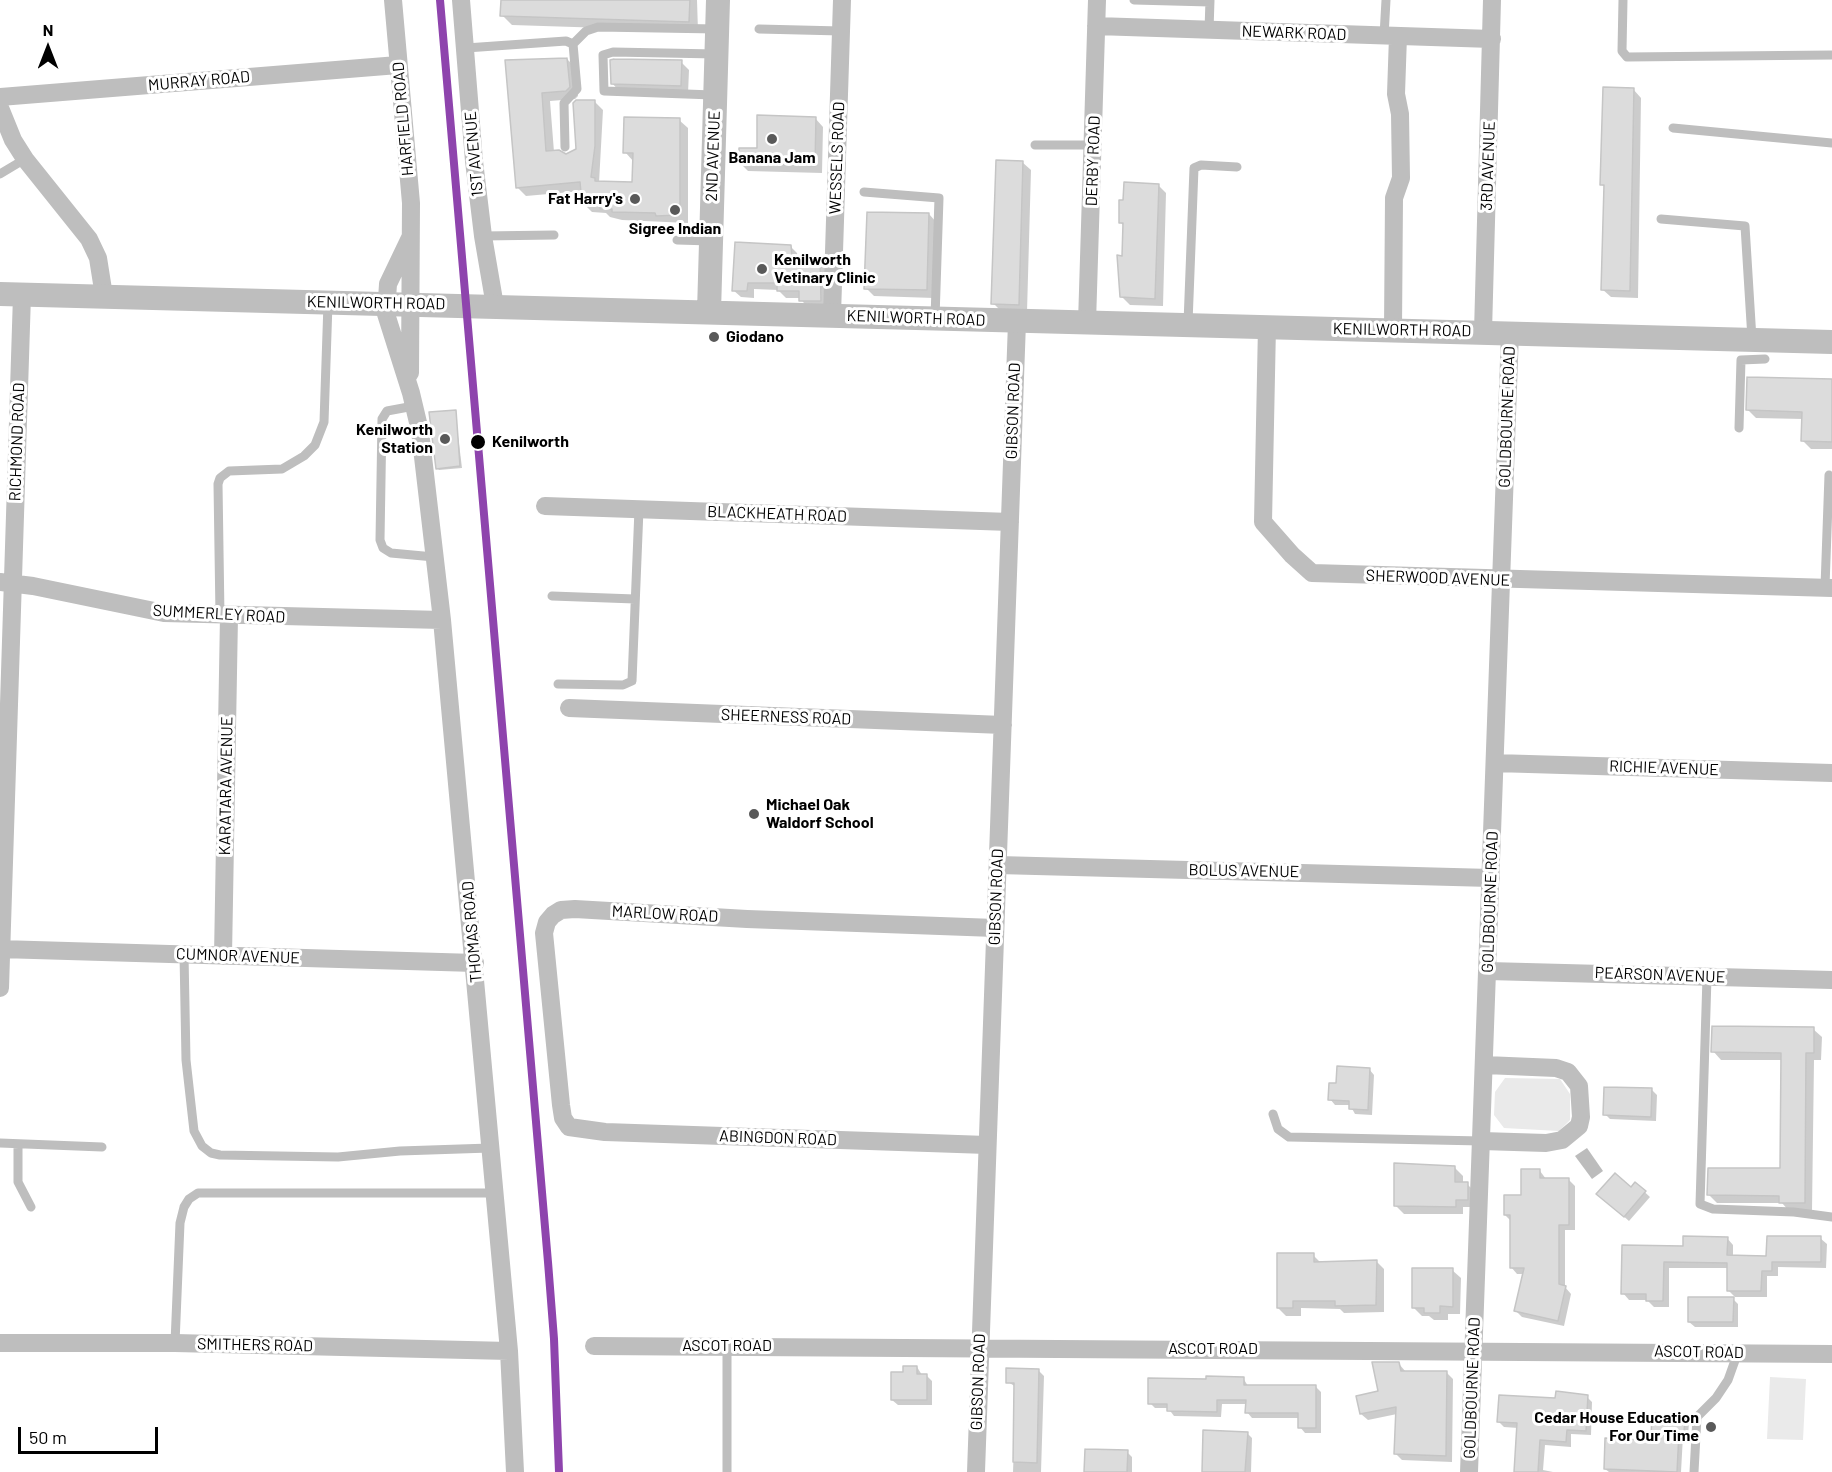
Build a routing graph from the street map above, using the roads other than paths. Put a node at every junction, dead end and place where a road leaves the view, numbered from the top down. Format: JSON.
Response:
{"nodes":[{"id":1,"x":393,"y":0,"type":"edge"},
{"id":2,"x":461,"y":0,"type":"edge"},
{"id":3,"x":718,"y":0,"type":"edge"},
{"id":4,"x":842,"y":0,"type":"edge"},
{"id":5,"x":1097,"y":0,"type":"edge"},
{"id":6,"x":1134,"y":0,"type":"edge"},
{"id":7,"x":1386,"y":0,"type":"edge"},
{"id":8,"x":1492,"y":0,"type":"edge"},
{"id":9,"x":1623,"y":0,"type":"edge"},
{"id":10,"x":1210,"y":1,"type":"edge"},
{"id":11,"x":1096,"y":26,"type":"junction"},
{"id":12,"x":717,"y":29,"type":"junction"},
{"id":13,"x":759,"y":29,"type":"dead end"},
{"id":14,"x":1209,"y":30,"type":"junction"},
{"id":15,"x":841,"y":31,"type":"junction"},
{"id":16,"x":1391,"y":36,"type":"junction"},
{"id":17,"x":1492,"y":39,"type":"junction"},
{"id":18,"x":573,"y":44,"type":"junction"},
{"id":19,"x":466,"y":48,"type":"junction"},
{"id":20,"x":717,"y":54,"type":"junction"},
{"id":21,"x":1832,"y":55,"type":"edge"},
{"id":22,"x":398,"y":65,"type":"junction"},
{"id":23,"x":715,"y":95,"type":"junction"},
{"id":24,"x":0,"y":97,"type":"edge"},
{"id":25,"x":0,"y":108,"type":"edge"},
{"id":26,"x":1673,"y":128,"type":"dead end"},
{"id":27,"x":1832,"y":143,"type":"edge"},
{"id":28,"x":1035,"y":145,"type":"dead end"},
{"id":29,"x":1093,"y":145,"type":"junction"},
{"id":30,"x":565,"y":147,"type":"dead end"},
{"id":31,"x":25,"y":159,"type":"junction"},
{"id":32,"x":1237,"y":166,"type":"dead end"},
{"id":33,"x":0,"y":174,"type":"edge"},
{"id":34,"x":864,"y":192,"type":"dead end"},
{"id":35,"x":1661,"y":219,"type":"dead end"},
{"id":36,"x":554,"y":235,"type":"dead end"},
{"id":37,"x":483,"y":236,"type":"junction"},
{"id":38,"x":678,"y":240,"type":"dead end"},
{"id":39,"x":711,"y":240,"type":"junction"},
{"id":40,"x":11,"y":295,"type":"edge"},
{"id":41,"x":104,"y":296,"type":"junction"},
{"id":42,"x":328,"y":302,"type":"junction"},
{"id":43,"x":398,"y":303,"type":"junction"},
{"id":44,"x":495,"y":306,"type":"junction"},
{"id":45,"x":710,"y":312,"type":"junction"},
{"id":46,"x":832,"y":315,"type":"junction"},
{"id":47,"x":934,"y":318,"type":"junction"},
{"id":48,"x":1017,"y":322,"type":"junction"},
{"id":49,"x":1087,"y":322,"type":"junction"},
{"id":50,"x":1188,"y":324,"type":"junction"},
{"id":51,"x":1267,"y":326,"type":"junction"},
{"id":52,"x":1393,"y":329,"type":"junction"},
{"id":53,"x":1483,"y":332,"type":"junction"},
{"id":54,"x":1510,"y":332,"type":"junction"},
{"id":55,"x":1832,"y":342,"type":"edge"},
{"id":56,"x":1753,"y":349,"type":"junction"},
{"id":57,"x":413,"y":399,"type":"junction"},
{"id":58,"x":1739,"y":428,"type":"dead end"},
{"id":59,"x":1829,"y":475,"type":"dead end"},
{"id":60,"x":545,"y":506,"type":"dead end"},
{"id":61,"x":639,"y":509,"type":"junction"},
{"id":62,"x":1010,"y":522,"type":"junction"},
{"id":63,"x":434,"y":557,"type":"junction"},
{"id":64,"x":1500,"y":580,"type":"junction"},
{"id":65,"x":5,"y":582,"type":"edge"},
{"id":66,"x":1829,"y":587,"type":"edge"},
{"id":67,"x":552,"y":596,"type":"dead end"},
{"id":68,"x":635,"y":599,"type":"junction"},
{"id":69,"x":225,"y":616,"type":"junction"},
{"id":70,"x":442,"y":620,"type":"junction"},
{"id":71,"x":558,"y":684,"type":"dead end"},
{"id":72,"x":569,"y":708,"type":"dead end"},
{"id":73,"x":1003,"y":725,"type":"junction"},
{"id":74,"x":1495,"y":763,"type":"junction"},
{"id":75,"x":1832,"y":773,"type":"edge"},
{"id":76,"x":998,"y":865,"type":"junction"},
{"id":77,"x":1491,"y":878,"type":"junction"},
{"id":78,"x":995,"y":928,"type":"junction"},
{"id":79,"x":1,"y":949,"type":"edge"},
{"id":80,"x":184,"y":954,"type":"junction"},
{"id":81,"x":224,"y":956,"type":"junction"},
{"id":82,"x":475,"y":963,"type":"junction"},
{"id":83,"x":1488,"y":971,"type":"junction"},
{"id":84,"x":1707,"y":977,"type":"junction"},
{"id":85,"x":1832,"y":980,"type":"edge"},
{"id":86,"x":0,"y":988,"type":"edge"},
{"id":87,"x":1485,"y":1065,"type":"junction"},
{"id":88,"x":1273,"y":1114,"type":"dead end"},
{"id":89,"x":569,"y":1127,"type":"joint"},
{"id":90,"x":1482,"y":1141,"type":"junction"},
{"id":91,"x":0,"y":1143,"type":"edge"},
{"id":92,"x":18,"y":1144,"type":"junction"},
{"id":93,"x":987,"y":1145,"type":"junction"},
{"id":94,"x":102,"y":1147,"type":"dead end"},
{"id":95,"x":490,"y":1148,"type":"junction"},
{"id":96,"x":494,"y":1193,"type":"junction"},
{"id":97,"x":31,"y":1207,"type":"dead end"},
{"id":98,"x":1832,"y":1217,"type":"edge"},
{"id":99,"x":175,"y":1343,"type":"junction"},
{"id":100,"x":0,"y":1344,"type":"edge"},
{"id":101,"x":594,"y":1346,"type":"dead end"},
{"id":102,"x":727,"y":1346,"type":"junction"},
{"id":103,"x":979,"y":1347,"type":"junction"},
{"id":104,"x":509,"y":1351,"type":"junction"},
{"id":105,"x":1473,"y":1351,"type":"junction"},
{"id":106,"x":1738,"y":1352,"type":"junction"},
{"id":107,"x":1832,"y":1354,"type":"edge"},
{"id":108,"x":515,"y":1472,"type":"edge"},
{"id":109,"x":727,"y":1472,"type":"edge"},
{"id":110,"x":976,"y":1472,"type":"edge"},
{"id":111,"x":1469,"y":1472,"type":"edge"},
{"id":112,"x":1694,"y":1472,"type":"edge"}],
"edges":[{"from":1,"to":22,"type":"street","name":"HARFIELD ROAD"},
{"from":2,"to":19,"type":"street","name":"1ST AVENUE"},
{"from":3,"to":12,"type":"street","name":"2ND AVENUE"},
{"from":4,"to":15,"type":"street","name":"WESSELS ROAD"},
{"from":5,"to":11,"type":"street","name":"DERBY ROAD"},
{"from":6,"to":10,"type":"lane"},
{"from":7,"to":16,"type":"lane"},
{"from":8,"to":17,"type":"street","name":"3RD AVENUE"},
{"from":9,"to":21,"type":"lane"},
{"from":10,"to":14,"type":"lane"},
{"from":11,"to":14,"type":"street","name":"NEWARK ROAD"},
{"from":11,"to":29,"type":"street","name":"DERBY ROAD"},
{"from":12,"to":18,"type":"lane"},
{"from":12,"to":20,"type":"street","name":"2ND AVENUE"},
{"from":13,"to":15,"type":"lane"},
{"from":14,"to":16,"type":"street","name":"NEWARK ROAD"},
{"from":15,"to":46,"type":"street","name":"WESSELS ROAD"},
{"from":16,"to":17,"type":"street","name":"NEWARK ROAD"},
{"from":16,"to":52,"type":"street"},
{"from":17,"to":53,"type":"street","name":"3RD AVENUE"},
{"from":18,"to":19,"type":"lane"},
{"from":18,"to":30,"type":"lane"},
{"from":19,"to":37,"type":"street","name":"1ST AVENUE"},
{"from":20,"to":23,"type":"street","name":"2ND AVENUE"},
{"from":20,"to":23,"type":"lane"},
{"from":22,"to":24,"type":"street","name":"MURRAY ROAD"},
{"from":22,"to":43,"type":"street","name":"HARFIELD ROAD"},
{"from":23,"to":39,"type":"street","name":"2ND AVENUE"},
{"from":25,"to":31,"type":"street"},
{"from":26,"to":27,"type":"lane"},
{"from":28,"to":29,"type":"lane"},
{"from":29,"to":49,"type":"street","name":"DERBY ROAD"},
{"from":31,"to":33,"type":"lane"},
{"from":31,"to":41,"type":"street"},
{"from":32,"to":50,"type":"lane"},
{"from":34,"to":47,"type":"lane"},
{"from":35,"to":56,"type":"lane"},
{"from":36,"to":37,"type":"lane"},
{"from":37,"to":44,"type":"street","name":"1ST AVENUE"},
{"from":38,"to":39,"type":"lane"},
{"from":39,"to":45,"type":"street","name":"2ND AVENUE"},
{"from":40,"to":41,"type":"street","name":"KENILWORTH ROAD"},
{"from":40,"to":65,"type":"street","name":"RICHMOND ROAD"},
{"from":41,"to":42,"type":"street","name":"KENILWORTH ROAD"},
{"from":42,"to":43,"type":"street","name":"KENILWORTH ROAD"},
{"from":42,"to":69,"type":"lane"},
{"from":43,"to":44,"type":"street","name":"KENILWORTH ROAD"},
{"from":43,"to":57,"type":"street","name":"THOMAS ROAD"},
{"from":44,"to":45,"type":"street","name":"KENILWORTH ROAD"},
{"from":45,"to":46,"type":"street","name":"KENILWORTH ROAD"},
{"from":46,"to":47,"type":"street","name":"KENILWORTH ROAD"},
{"from":47,"to":48,"type":"street","name":"KENILWORTH ROAD"},
{"from":48,"to":49,"type":"street","name":"KENILWORTH ROAD"},
{"from":48,"to":62,"type":"street","name":"GIBSON ROAD"},
{"from":49,"to":50,"type":"street","name":"KENILWORTH ROAD"},
{"from":50,"to":51,"type":"street","name":"KENILWORTH ROAD"},
{"from":51,"to":52,"type":"street","name":"KENILWORTH ROAD"},
{"from":51,"to":64,"type":"street","name":"SHERWOOD AVENUE"},
{"from":52,"to":53,"type":"street","name":"KENILWORTH ROAD"},
{"from":53,"to":54,"type":"street","name":"KENILWORTH ROAD"},
{"from":54,"to":56,"type":"street","name":"KENILWORTH ROAD"},
{"from":54,"to":64,"type":"street","name":"GOLDBOURNE ROAD"},
{"from":55,"to":56,"type":"street","name":"KENILWORTH ROAD"},
{"from":56,"to":58,"type":"lane"},
{"from":57,"to":63,"type":"street","name":"THOMAS ROAD"},
{"from":57,"to":63,"type":"lane"},
{"from":59,"to":66,"type":"lane"},
{"from":60,"to":61,"type":"street","name":"BLACKHEATH ROAD"},
{"from":61,"to":62,"type":"street","name":"BLACKHEATH ROAD"},
{"from":61,"to":68,"type":"lane"},
{"from":62,"to":73,"type":"street","name":"GIBSON ROAD"},
{"from":63,"to":70,"type":"street","name":"THOMAS ROAD"},
{"from":64,"to":66,"type":"street","name":"SHERWOOD AVENUE"},
{"from":64,"to":74,"type":"street","name":"GOLDBOURNE ROAD"},
{"from":65,"to":69,"type":"street","name":"SUMMERLEY ROAD"},
{"from":65,"to":79,"type":"street","name":"RICHMOND ROAD"},
{"from":67,"to":68,"type":"lane"},
{"from":68,"to":71,"type":"lane"},
{"from":69,"to":70,"type":"street","name":"SUMMERLEY ROAD"},
{"from":69,"to":81,"type":"street","name":"KARATARA AVENUE"},
{"from":70,"to":82,"type":"street","name":"THOMAS ROAD"},
{"from":72,"to":73,"type":"street","name":"SHEERNESS ROAD"},
{"from":73,"to":76,"type":"street","name":"GIBSON ROAD"},
{"from":74,"to":75,"type":"street","name":"RICHIE AVENUE"},
{"from":74,"to":77,"type":"street","name":"GOLDBOURNE ROAD"},
{"from":76,"to":77,"type":"street","name":"BOLUS AVENUE"},
{"from":76,"to":78,"type":"street","name":"GIBSON ROAD"},
{"from":77,"to":83,"type":"street","name":"GOLDBOURNE ROAD"},
{"from":78,"to":89,"type":"street","name":"MARLOW ROAD"},
{"from":78,"to":93,"type":"street","name":"GIBSON ROAD"},
{"from":79,"to":80,"type":"street","name":"CUMNOR AVENUE"},
{"from":79,"to":86,"type":"street","name":"RICHMOND ROAD"},
{"from":80,"to":81,"type":"street","name":"CUMNOR AVENUE"},
{"from":80,"to":95,"type":"lane"},
{"from":81,"to":82,"type":"street","name":"CUMNOR AVENUE"},
{"from":82,"to":95,"type":"street","name":"THOMAS ROAD"},
{"from":83,"to":84,"type":"street","name":"PEARSON AVENUE"},
{"from":83,"to":87,"type":"street","name":"GOLDBOURNE ROAD"},
{"from":84,"to":85,"type":"street","name":"PEARSON AVENUE"},
{"from":84,"to":98,"type":"lane"},
{"from":87,"to":90,"type":"street","name":"GOLDBOURNE ROAD"},
{"from":87,"to":90,"type":"street"},
{"from":88,"to":90,"type":"lane"},
{"from":89,"to":93,"type":"street","name":"ABINGDON ROAD"},
{"from":90,"to":105,"type":"street","name":"GOLDBOURNE ROAD"},
{"from":91,"to":92,"type":"lane"},
{"from":92,"to":94,"type":"lane"},
{"from":92,"to":97,"type":"lane"},
{"from":93,"to":103,"type":"street","name":"GIBSON ROAD"},
{"from":95,"to":96,"type":"street","name":"THOMAS ROAD"},
{"from":96,"to":99,"type":"lane"},
{"from":96,"to":104,"type":"street","name":"THOMAS ROAD"},
{"from":99,"to":100,"type":"street","name":"SMITHERS ROAD"},
{"from":99,"to":104,"type":"street","name":"SMITHERS ROAD"},
{"from":101,"to":102,"type":"street","name":"ASCOT ROAD"},
{"from":102,"to":103,"type":"street","name":"ASCOT ROAD"},
{"from":102,"to":109,"type":"lane"},
{"from":103,"to":105,"type":"street","name":"ASCOT ROAD"},
{"from":103,"to":110,"type":"street","name":"GIBSON ROAD"},
{"from":104,"to":108,"type":"street","name":"THOMAS ROAD"},
{"from":105,"to":106,"type":"street","name":"ASCOT ROAD"},
{"from":105,"to":111,"type":"street","name":"GOLDBOURNE ROAD"},
{"from":106,"to":107,"type":"street","name":"ASCOT ROAD"},
{"from":106,"to":112,"type":"lane"}]}
